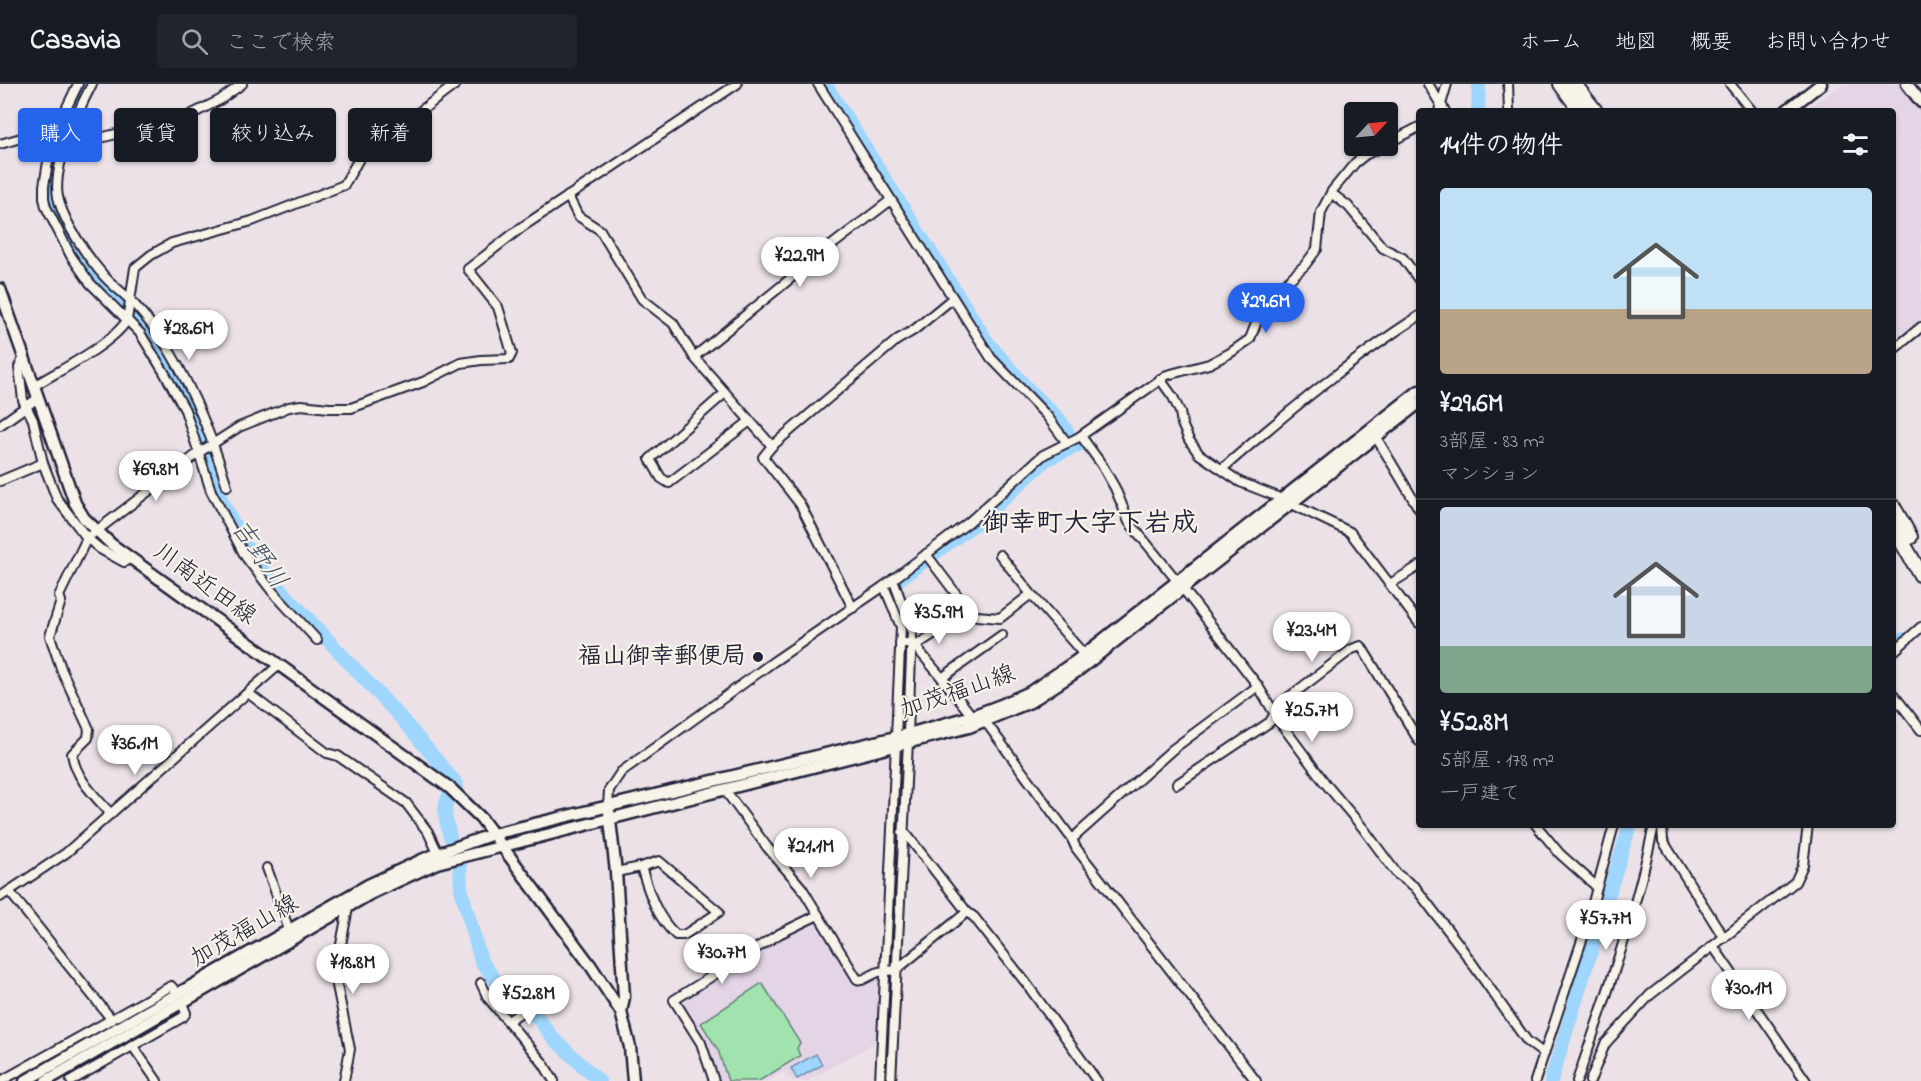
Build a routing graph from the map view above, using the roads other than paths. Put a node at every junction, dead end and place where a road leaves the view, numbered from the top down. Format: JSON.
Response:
{"nodes":[{"id":1,"x":78,"y":84,"type":"edge"},
{"id":2,"x":92,"y":84,"type":"edge"},
{"id":3,"x":242,"y":84,"type":"edge"},
{"id":4,"x":456,"y":84,"type":"edge"},
{"id":5,"x":737,"y":84,"type":"edge"},
{"id":6,"x":818,"y":84,"type":"edge"},
{"id":7,"x":1428,"y":84,"type":"edge"},
{"id":8,"x":1447,"y":84,"type":"edge"},
{"id":9,"x":1508,"y":84,"type":"edge"},
{"id":10,"x":1561,"y":84,"type":"edge"},
{"id":11,"x":1574,"y":84,"type":"edge"},
{"id":12,"x":1730,"y":84,"type":"edge"},
{"id":13,"x":1821,"y":84,"type":"edge"},
{"id":14,"x":1907,"y":84,"type":"edge"},
{"id":15,"x":1921,"y":102,"type":"edge"},
{"id":16,"x":68,"y":108,"type":"edge"},
{"id":17,"x":80,"y":108,"type":"edge"},
{"id":18,"x":1441,"y":108,"type":"edge"},
{"id":19,"x":1442,"y":108,"type":"edge"},
{"id":20,"x":1509,"y":108,"type":"edge"},
{"id":21,"x":1579,"y":108,"type":"edge"},
{"id":22,"x":1593,"y":108,"type":"edge"},
{"id":23,"x":1750,"y":108,"type":"edge"},
{"id":24,"x":1790,"y":108,"type":"edge"},
{"id":25,"x":1416,"y":129,"type":"edge"},
{"id":26,"x":102,"y":138,"type":"edge"},
{"id":27,"x":1398,"y":138,"type":"edge"},
{"id":28,"x":18,"y":139,"type":"edge"},
{"id":29,"x":0,"y":144,"type":"edge"},
{"id":30,"x":1364,"y":156,"type":"edge"},
{"id":31,"x":49,"y":162,"type":"edge"},
{"id":32,"x":62,"y":162,"type":"edge"},
{"id":33,"x":1331,"y":193,"type":"junction"},
{"id":34,"x":568,"y":196,"type":"junction"},
{"id":35,"x":891,"y":200,"type":"junction"},
{"id":36,"x":1416,"y":276,"type":"edge"},
{"id":37,"x":0,"y":289,"type":"edge"},
{"id":38,"x":953,"y":298,"type":"junction"},
{"id":39,"x":130,"y":302,"type":"junction"},
{"id":40,"x":127,"y":318,"type":"junction"},
{"id":41,"x":1416,"y":318,"type":"edge"},
{"id":42,"x":1921,"y":327,"type":"edge"},
{"id":43,"x":1896,"y":348,"type":"edge"},
{"id":44,"x":24,"y":357,"type":"junction"},
{"id":45,"x":694,"y":357,"type":"junction"},
{"id":46,"x":1160,"y":379,"type":"junction"},
{"id":47,"x":34,"y":386,"type":"junction"},
{"id":48,"x":725,"y":393,"type":"junction"},
{"id":49,"x":1416,"y":394,"type":"edge"},
{"id":50,"x":38,"y":398,"type":"junction"},
{"id":51,"x":1416,"y":405,"type":"edge"},
{"id":52,"x":26,"y":406,"type":"junction"},
{"id":53,"x":750,"y":421,"type":"junction"},
{"id":54,"x":0,"y":425,"type":"edge"},
{"id":55,"x":1376,"y":437,"type":"junction"},
{"id":56,"x":1074,"y":440,"type":"junction"},
{"id":57,"x":214,"y":442,"type":"junction"},
{"id":58,"x":772,"y":446,"type":"junction"},
{"id":59,"x":200,"y":452,"type":"junction"},
{"id":60,"x":43,"y":464,"type":"junction"},
{"id":61,"x":1222,"y":470,"type":"junction"},
{"id":62,"x":0,"y":480,"type":"edge"},
{"id":63,"x":227,"y":486,"type":"dead end"},
{"id":64,"x":1287,"y":502,"type":"junction"},
{"id":65,"x":1416,"y":504,"type":"edge"},
{"id":66,"x":1896,"y":512,"type":"edge"},
{"id":67,"x":96,"y":530,"type":"junction"},
{"id":68,"x":1896,"y":531,"type":"edge"},
{"id":69,"x":87,"y":538,"type":"junction"},
{"id":70,"x":1000,"y":555,"type":"dead end"},
{"id":71,"x":927,"y":556,"type":"junction"},
{"id":72,"x":1921,"y":556,"type":"edge"},
{"id":73,"x":131,"y":558,"type":"junction"},
{"id":74,"x":1416,"y":568,"type":"edge"},
{"id":75,"x":1921,"y":575,"type":"edge"},
{"id":76,"x":894,"y":581,"type":"junction"},
{"id":77,"x":1390,"y":584,"type":"junction"},
{"id":78,"x":884,"y":586,"type":"junction"},
{"id":79,"x":1180,"y":586,"type":"junction"},
{"id":80,"x":1031,"y":594,"type":"junction"},
{"id":81,"x":852,"y":608,"type":"junction"},
{"id":82,"x":969,"y":611,"type":"junction"},
{"id":83,"x":1416,"y":620,"type":"edge"},
{"id":84,"x":1921,"y":627,"type":"edge"},
{"id":85,"x":1002,"y":635,"type":"dead end"},
{"id":86,"x":317,"y":640,"type":"dead end"},
{"id":87,"x":908,"y":644,"type":"junction"},
{"id":88,"x":1896,"y":649,"type":"edge"},
{"id":89,"x":1087,"y":658,"type":"junction"},
{"id":90,"x":279,"y":665,"type":"junction"},
{"id":91,"x":942,"y":678,"type":"junction"},
{"id":92,"x":1258,"y":686,"type":"junction"},
{"id":93,"x":248,"y":693,"type":"junction"},
{"id":94,"x":1896,"y":698,"type":"edge"},
{"id":95,"x":1276,"y":713,"type":"junction"},
{"id":96,"x":972,"y":716,"type":"junction"},
{"id":97,"x":985,"y":721,"type":"junction"},
{"id":98,"x":1921,"y":730,"type":"edge"},
{"id":99,"x":1416,"y":736,"type":"edge"},
{"id":100,"x":902,"y":739,"type":"junction"},
{"id":101,"x":1177,"y":784,"type":"dead end"},
{"id":102,"x":724,"y":789,"type":"junction"},
{"id":103,"x":609,"y":813,"type":"junction"},
{"id":104,"x":111,"y":814,"type":"junction"},
{"id":105,"x":1538,"y":828,"type":"edge"},
{"id":106,"x":1613,"y":828,"type":"edge"},
{"id":107,"x":1653,"y":828,"type":"edge"},
{"id":108,"x":1662,"y":828,"type":"edge"},
{"id":109,"x":1806,"y":828,"type":"edge"},
{"id":110,"x":902,"y":833,"type":"junction"},
{"id":111,"x":493,"y":834,"type":"junction"},
{"id":112,"x":1072,"y":839,"type":"junction"},
{"id":113,"x":502,"y":845,"type":"junction"},
{"id":114,"x":438,"y":853,"type":"junction"},
{"id":115,"x":641,"y":867,"type":"junction"},
{"id":116,"x":267,"y":868,"type":"dead end"},
{"id":117,"x":616,"y":872,"type":"junction"},
{"id":118,"x":1597,"y":888,"type":"junction"},
{"id":119,"x":9,"y":891,"type":"junction"},
{"id":120,"x":0,"y":897,"type":"edge"},
{"id":121,"x":348,"y":908,"type":"junction"},
{"id":122,"x":967,"y":912,"type":"junction"},
{"id":123,"x":818,"y":915,"type":"junction"},
{"id":124,"x":289,"y":930,"type":"junction"},
{"id":125,"x":1724,"y":938,"type":"junction"},
{"id":126,"x":1713,"y":946,"type":"junction"},
{"id":127,"x":890,"y":971,"type":"junction"},
{"id":128,"x":481,"y":983,"type":"dead end"},
{"id":129,"x":180,"y":999,"type":"junction"},
{"id":130,"x":530,"y":1007,"type":"dead end"},
{"id":131,"x":621,"y":1012,"type":"junction"},
{"id":132,"x":112,"y":1020,"type":"junction"},
{"id":133,"x":508,"y":1021,"type":"junction"},
{"id":134,"x":132,"y":1045,"type":"junction"},
{"id":135,"x":1544,"y":1054,"type":"junction"},
{"id":136,"x":1,"y":1081,"type":"edge"},
{"id":137,"x":26,"y":1081,"type":"edge"},
{"id":138,"x":46,"y":1081,"type":"edge"},
{"id":139,"x":71,"y":1081,"type":"edge"},
{"id":140,"x":157,"y":1081,"type":"edge"},
{"id":141,"x":344,"y":1081,"type":"edge"},
{"id":142,"x":554,"y":1081,"type":"edge"},
{"id":143,"x":633,"y":1081,"type":"edge"},
{"id":144,"x":714,"y":1081,"type":"edge"},
{"id":145,"x":880,"y":1081,"type":"edge"},
{"id":146,"x":891,"y":1081,"type":"edge"},
{"id":147,"x":1097,"y":1081,"type":"edge"},
{"id":148,"x":1256,"y":1081,"type":"edge"},
{"id":149,"x":1535,"y":1081,"type":"edge"},
{"id":150,"x":1577,"y":1081,"type":"edge"},
{"id":151,"x":1590,"y":1081,"type":"edge"},
{"id":152,"x":1806,"y":1081,"type":"edge"}],
"edges":[{"from":1,"to":16,"type":"street"},
{"from":2,"to":17,"type":"street"},
{"from":3,"to":26,"type":"street"},
{"from":4,"to":39,"type":"street"},
{"from":5,"to":34,"type":"street"},
{"from":6,"to":35,"type":"street"},
{"from":7,"to":18,"type":"street"},
{"from":8,"to":19,"type":"street"},
{"from":9,"to":20,"type":"street"},
{"from":10,"to":21,"type":"highway"},
{"from":11,"to":22,"type":"highway"},
{"from":12,"to":23,"type":"street"},
{"from":13,"to":24,"type":"main road"},
{"from":14,"to":15,"type":"main road"},
{"from":25,"to":27,"type":"street"},
{"from":28,"to":29,"type":"street"},
{"from":30,"to":33,"type":"street"},
{"from":31,"to":40,"type":"street"},
{"from":32,"to":39,"type":"street"},
{"from":33,"to":36,"type":"street"},
{"from":33,"to":46,"type":"street"},
{"from":34,"to":45,"type":"street"},
{"from":34,"to":57,"type":"street"},
{"from":35,"to":38,"type":"street"},
{"from":35,"to":45,"type":"street"},
{"from":37,"to":44,"type":"main road","name":"川南近田線"},
{"from":38,"to":56,"type":"street"},
{"from":38,"to":58,"type":"street"},
{"from":39,"to":40,"type":"street"},
{"from":39,"to":57,"type":"street"},
{"from":40,"to":47,"type":"street"},
{"from":40,"to":59,"type":"street"},
{"from":41,"to":61,"type":"street"},
{"from":42,"to":43,"type":"street"},
{"from":44,"to":47,"type":"main road","name":"川南近田線"},
{"from":44,"to":52,"type":"street"},
{"from":45,"to":48,"type":"street"},
{"from":46,"to":56,"type":"street"},
{"from":46,"to":61,"type":"street"},
{"from":47,"to":50,"type":"main road","name":"川南近田線"},
{"from":48,"to":53,"type":"street"},
{"from":48,"to":53,"type":"street"},
{"from":49,"to":64,"type":"main road","name":"加茂福山線"},
{"from":50,"to":52,"type":"street"},
{"from":50,"to":67,"type":"main road","name":"川南近田線"},
{"from":51,"to":55,"type":"main road","name":"加茂福山線"},
{"from":52,"to":54,"type":"street"},
{"from":52,"to":60,"type":"street"},
{"from":53,"to":58,"type":"street"},
{"from":55,"to":64,"type":"main road","name":"加茂福山線"},
{"from":55,"to":65,"type":"street"},
{"from":56,"to":71,"type":"street"},
{"from":56,"to":79,"type":"street"},
{"from":57,"to":59,"type":"street"},
{"from":57,"to":63,"type":"street"},
{"from":58,"to":81,"type":"street"},
{"from":59,"to":67,"type":"street"},
{"from":59,"to":86,"type":"street"},
{"from":60,"to":62,"type":"street"},
{"from":60,"to":69,"type":"street"},
{"from":61,"to":64,"type":"street"},
{"from":64,"to":77,"type":"street"},
{"from":64,"to":79,"type":"main road","name":"加茂福山線"},
{"from":66,"to":72,"type":"highway"},
{"from":67,"to":69,"type":"street"},
{"from":67,"to":73,"type":"main road","name":"川南近田線"},
{"from":68,"to":75,"type":"highway"},
{"from":69,"to":73,"type":"street"},
{"from":69,"to":104,"type":"street"},
{"from":70,"to":80,"type":"street"},
{"from":71,"to":76,"type":"street"},
{"from":71,"to":82,"type":"street"},
{"from":73,"to":90,"type":"main road","name":"川南近田線"},
{"from":74,"to":77,"type":"street"},
{"from":76,"to":78,"type":"street"},
{"from":76,"to":87,"type":"street"},
{"from":77,"to":83,"type":"street"},
{"from":78,"to":81,"type":"street"},
{"from":78,"to":87,"type":"street"},
{"from":79,"to":89,"type":"main road","name":"加茂福山線"},
{"from":79,"to":92,"type":"street"},
{"from":80,"to":82,"type":"street"},
{"from":80,"to":89,"type":"street"},
{"from":81,"to":103,"type":"street"},
{"from":82,"to":87,"type":"street"},
{"from":84,"to":88,"type":"street"},
{"from":85,"to":91,"type":"street"},
{"from":87,"to":91,"type":"street"},
{"from":87,"to":100,"type":"street"},
{"from":87,"to":100,"type":"street"},
{"from":89,"to":96,"type":"main road","name":"加茂福山線"},
{"from":89,"to":97,"type":"main road","name":"加茂福山線"},
{"from":90,"to":93,"type":"street"},
{"from":90,"to":111,"type":"main road","name":"川南近田線"},
{"from":91,"to":96,"type":"street"},
{"from":92,"to":95,"type":"street"},
{"from":92,"to":112,"type":"street"},
{"from":93,"to":104,"type":"street"},
{"from":93,"to":114,"type":"street"},
{"from":94,"to":98,"type":"street"},
{"from":95,"to":99,"type":"street"},
{"from":95,"to":101,"type":"street"},
{"from":95,"to":135,"type":"street"},
{"from":96,"to":97,"type":"street"},
{"from":96,"to":100,"type":"main road","name":"加茂福山線"},
{"from":97,"to":100,"type":"main road","name":"加茂福山線"},
{"from":97,"to":112,"type":"street"},
{"from":100,"to":102,"type":"main road","name":"加茂福山線"},
{"from":100,"to":103,"type":"main road","name":"加茂福山線"},
{"from":100,"to":110,"type":"street"},
{"from":100,"to":127,"type":"street"},
{"from":102,"to":103,"type":"main road","name":"加茂福山線"},
{"from":102,"to":123,"type":"street"},
{"from":103,"to":111,"type":"main road","name":"加茂福山線"},
{"from":103,"to":113,"type":"main road","name":"加茂福山線"},
{"from":103,"to":117,"type":"main road"},
{"from":104,"to":119,"type":"street"},
{"from":105,"to":118,"type":"street"},
{"from":106,"to":118,"type":"street"},
{"from":107,"to":150,"type":"street"},
{"from":108,"to":125,"type":"street"},
{"from":109,"to":125,"type":"street"},
{"from":110,"to":122,"type":"street"},
{"from":110,"to":127,"type":"street"},
{"from":111,"to":113,"type":"main road"},
{"from":111,"to":114,"type":"main road","name":"加茂福山線"},
{"from":112,"to":148,"type":"street"},
{"from":113,"to":121,"type":"main road","name":"加茂福山線"},
{"from":113,"to":131,"type":"main road"},
{"from":114,"to":124,"type":"main road","name":"加茂福山線"},
{"from":115,"to":115,"type":"street"},
{"from":115,"to":117,"type":"street"},
{"from":116,"to":124,"type":"street"},
{"from":117,"to":131,"type":"main road"},
{"from":118,"to":135,"type":"street"},
{"from":119,"to":120,"type":"street"},
{"from":119,"to":132,"type":"street"},
{"from":121,"to":129,"type":"main road","name":"加茂福山線"},
{"from":121,"to":141,"type":"street"},
{"from":122,"to":127,"type":"street"},
{"from":122,"to":147,"type":"street"},
{"from":123,"to":127,"type":"street"},
{"from":123,"to":144,"type":"street"},
{"from":124,"to":129,"type":"main road","name":"加茂福山線"},
{"from":125,"to":126,"type":"street"},
{"from":126,"to":151,"type":"street"},
{"from":126,"to":152,"type":"street"},
{"from":127,"to":145,"type":"street"},
{"from":127,"to":146,"type":"street"},
{"from":128,"to":133,"type":"street"},
{"from":129,"to":132,"type":"street"},
{"from":129,"to":134,"type":"street"},
{"from":129,"to":137,"type":"main road","name":"加茂福山線"},
{"from":129,"to":138,"type":"main road","name":"加茂福山線"},
{"from":130,"to":133,"type":"street"},
{"from":131,"to":143,"type":"main road"},
{"from":132,"to":136,"type":"street"},
{"from":133,"to":142,"type":"street"},
{"from":134,"to":139,"type":"street"},
{"from":134,"to":140,"type":"street"},
{"from":135,"to":149,"type":"street"}]}
